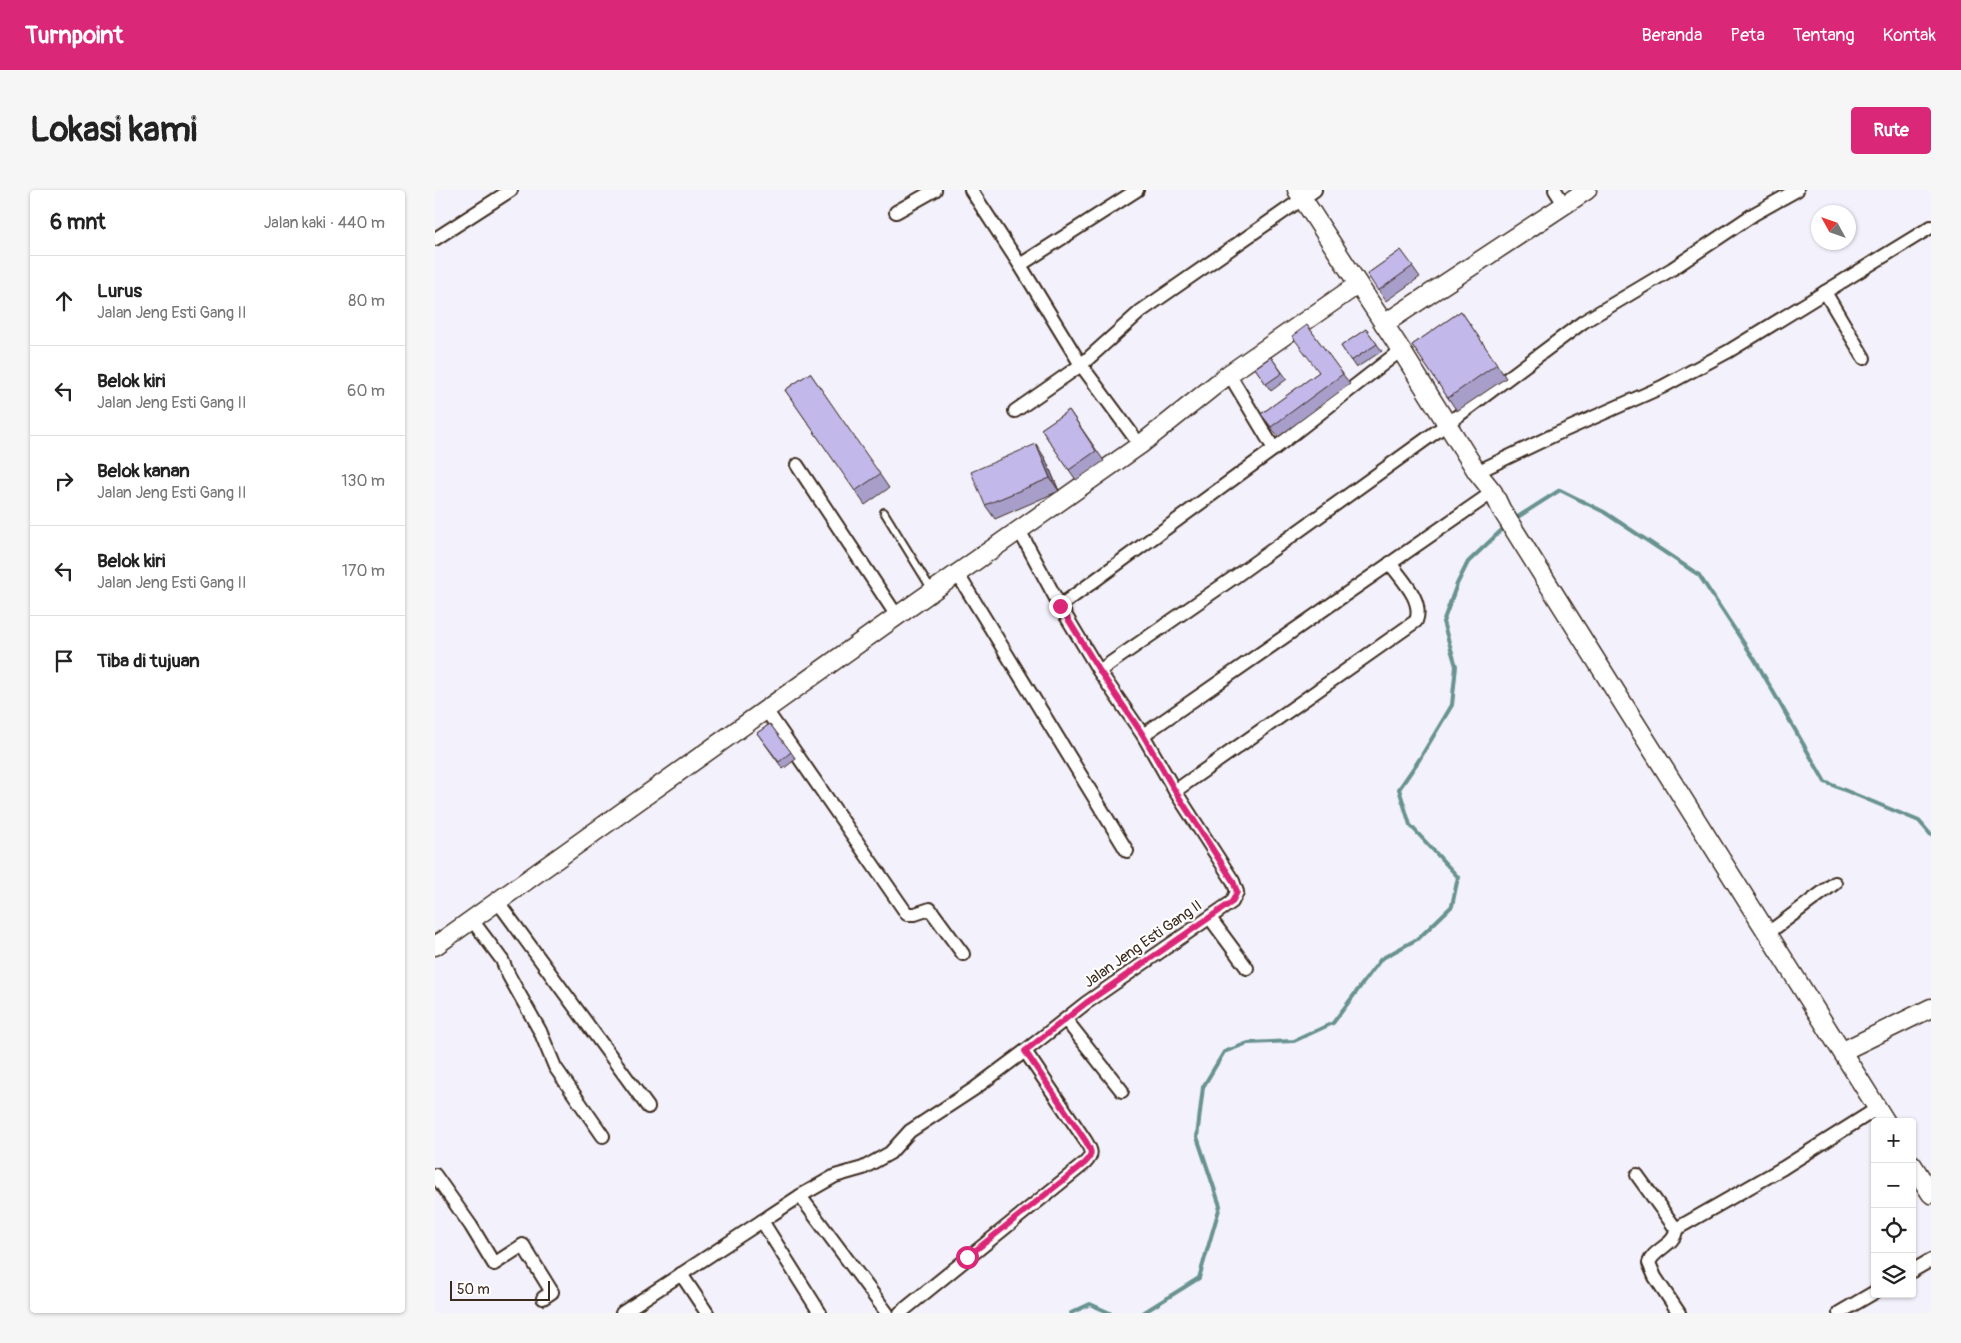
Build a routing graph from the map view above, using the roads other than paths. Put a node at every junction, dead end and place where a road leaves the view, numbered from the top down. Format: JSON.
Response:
{"nodes":[{"id":1,"x":511,"y":190,"type":"edge"},
{"id":2,"x":935,"y":190,"type":"edge"},
{"id":3,"x":971,"y":190,"type":"edge"},
{"id":4,"x":1137,"y":190,"type":"edge"},
{"id":5,"x":1587,"y":190,"type":"edge"},
{"id":6,"x":1797,"y":190,"type":"edge"},
{"id":7,"x":1305,"y":193,"type":"edge"},
{"id":8,"x":1560,"y":197,"type":"edge"},
{"id":9,"x":896,"y":212,"type":"dead end"},
{"id":10,"x":1931,"y":227,"type":"edge"},
{"id":11,"x":435,"y":239,"type":"edge"},
{"id":12,"x":1020,"y":265,"type":"junction"},
{"id":13,"x":1357,"y":285,"type":"junction"},
{"id":14,"x":1825,"y":292,"type":"junction"},
{"id":15,"x":1384,"y":324,"type":"junction"},
{"id":16,"x":1401,"y":350,"type":"junction"},
{"id":17,"x":1864,"y":358,"type":"dead end"},
{"id":18,"x":1081,"y":365,"type":"junction"},
{"id":19,"x":1229,"y":374,"type":"junction"},
{"id":20,"x":1015,"y":411,"type":"dead end"},
{"id":21,"x":1447,"y":424,"type":"junction"},
{"id":22,"x":1140,"y":445,"type":"junction"},
{"id":23,"x":1274,"y":449,"type":"junction"},
{"id":24,"x":797,"y":465,"type":"dead end"},
{"id":25,"x":1477,"y":472,"type":"junction"},
{"id":26,"x":1493,"y":492,"type":"junction"},
{"id":27,"x":883,"y":512,"type":"dead end"},
{"id":28,"x":1019,"y":530,"type":"junction"},
{"id":29,"x":1390,"y":563,"type":"junction"},
{"id":30,"x":957,"y":573,"type":"junction"},
{"id":31,"x":933,"y":591,"type":"junction"},
{"id":32,"x":1060,"y":606,"type":"junction"},
{"id":33,"x":897,"y":616,"type":"junction"},
{"id":34,"x":1099,"y":670,"type":"junction"},
{"id":35,"x":766,"y":710,"type":"junction"},
{"id":36,"x":1143,"y":735,"type":"junction"},
{"id":37,"x":1175,"y":791,"type":"junction"},
{"id":38,"x":1127,"y":852,"type":"dead end"},
{"id":39,"x":1835,"y":883,"type":"dead end"},
{"id":40,"x":498,"y":902,"type":"junction"},
{"id":41,"x":1210,"y":918,"type":"junction"},
{"id":42,"x":472,"y":920,"type":"junction"},
{"id":43,"x":1768,"y":933,"type":"junction"},
{"id":44,"x":435,"y":946,"type":"edge"},
{"id":45,"x":963,"y":954,"type":"dead end"},
{"id":46,"x":1247,"y":968,"type":"dead end"},
{"id":47,"x":1931,"y":1008,"type":"edge"},
{"id":48,"x":1066,"y":1020,"type":"junction"},
{"id":49,"x":1025,"y":1051,"type":"junction"},
{"id":50,"x":1843,"y":1051,"type":"junction"},
{"id":51,"x":1123,"y":1091,"type":"dead end"},
{"id":52,"x":648,"y":1107,"type":"dead end"},
{"id":53,"x":1882,"y":1115,"type":"edge"},
{"id":54,"x":603,"y":1136,"type":"dead end"},
{"id":55,"x":1916,"y":1170,"type":"edge"},
{"id":56,"x":435,"y":1175,"type":"edge"},
{"id":57,"x":1637,"y":1175,"type":"dead end"},
{"id":58,"x":1931,"y":1194,"type":"edge"},
{"id":59,"x":800,"y":1196,"type":"junction"},
{"id":60,"x":762,"y":1221,"type":"junction"},
{"id":61,"x":1676,"y":1230,"type":"junction"},
{"id":62,"x":1931,"y":1260,"type":"edge"},
{"id":63,"x":1916,"y":1269,"type":"edge"},
{"id":64,"x":681,"y":1274,"type":"junction"},
{"id":65,"x":1871,"y":1294,"type":"edge"},
{"id":66,"x":543,"y":1298,"type":"dead end"},
{"id":67,"x":622,"y":1313,"type":"edge"},
{"id":68,"x":707,"y":1313,"type":"edge"},
{"id":69,"x":821,"y":1313,"type":"edge"},
{"id":70,"x":887,"y":1313,"type":"edge"},
{"id":71,"x":900,"y":1313,"type":"edge"},
{"id":72,"x":1679,"y":1313,"type":"edge"},
{"id":73,"x":1839,"y":1313,"type":"edge"}],
"edges":[{"from":1,"to":11,"type":"street"},
{"from":2,"to":9,"type":"street"},
{"from":3,"to":12,"type":"street"},
{"from":4,"to":12,"type":"street"},
{"from":5,"to":8,"type":"street"},
{"from":6,"to":21,"type":"street"},
{"from":7,"to":13,"type":"street"},
{"from":7,"to":18,"type":"street"},
{"from":8,"to":15,"type":"street"},
{"from":10,"to":14,"type":"street"},
{"from":12,"to":18,"type":"street"},
{"from":13,"to":15,"type":"street"},
{"from":13,"to":19,"type":"street"},
{"from":14,"to":17,"type":"street"},
{"from":14,"to":25,"type":"street"},
{"from":15,"to":16,"type":"street"},
{"from":16,"to":21,"type":"street"},
{"from":16,"to":23,"type":"street"},
{"from":18,"to":20,"type":"street"},
{"from":18,"to":22,"type":"street"},
{"from":19,"to":22,"type":"street"},
{"from":19,"to":23,"type":"street"},
{"from":21,"to":25,"type":"street"},
{"from":21,"to":34,"type":"street"},
{"from":22,"to":28,"type":"street"},
{"from":23,"to":32,"type":"street"},
{"from":24,"to":33,"type":"street"},
{"from":25,"to":26,"type":"street"},
{"from":26,"to":29,"type":"street"},
{"from":26,"to":43,"type":"street"},
{"from":27,"to":31,"type":"lane"},
{"from":28,"to":30,"type":"street"},
{"from":28,"to":32,"type":"street","name":"Jalan Jeng Esti Gang II"},
{"from":29,"to":36,"type":"street"},
{"from":29,"to":37,"type":"street"},
{"from":30,"to":31,"type":"street"},
{"from":30,"to":38,"type":"street"},
{"from":31,"to":33,"type":"street"},
{"from":32,"to":34,"type":"street","name":"Jalan Jeng Esti Gang II"},
{"from":33,"to":35,"type":"street"},
{"from":34,"to":36,"type":"street","name":"Jalan Jeng Esti Gang II"},
{"from":35,"to":40,"type":"street"},
{"from":35,"to":45,"type":"street"},
{"from":36,"to":37,"type":"street","name":"Jalan Jeng Esti Gang II"},
{"from":37,"to":41,"type":"street","name":"Jalan Jeng Esti Gang II"},
{"from":39,"to":43,"type":"street"},
{"from":40,"to":42,"type":"street"},
{"from":40,"to":52,"type":"street"},
{"from":41,"to":46,"type":"street"},
{"from":41,"to":48,"type":"street","name":"Jalan Jeng Esti Gang II"},
{"from":42,"to":44,"type":"street"},
{"from":42,"to":54,"type":"street"},
{"from":43,"to":50,"type":"street"},
{"from":47,"to":50,"type":"street"},
{"from":48,"to":49,"type":"street","name":"Jalan Jeng Esti Gang II"},
{"from":48,"to":51,"type":"street"},
{"from":49,"to":59,"type":"street","name":"Jalan Jeng Esti Gang II"},
{"from":49,"to":71,"type":"street"},
{"from":50,"to":53,"type":"street"},
{"from":53,"to":61,"type":"street"},
{"from":55,"to":58,"type":"street"},
{"from":56,"to":66,"type":"street"},
{"from":57,"to":61,"type":"street"},
{"from":59,"to":60,"type":"street","name":"Jalan Jeng Esti Gang II"},
{"from":59,"to":70,"type":"street"},
{"from":60,"to":64,"type":"street","name":"Jalan Jeng Esti Gang II"},
{"from":60,"to":69,"type":"street"},
{"from":61,"to":72,"type":"street"},
{"from":62,"to":63,"type":"street"},
{"from":64,"to":67,"type":"street","name":"Jalan Jeng Esti Gang II"},
{"from":64,"to":68,"type":"street"},
{"from":65,"to":73,"type":"street"}]}
